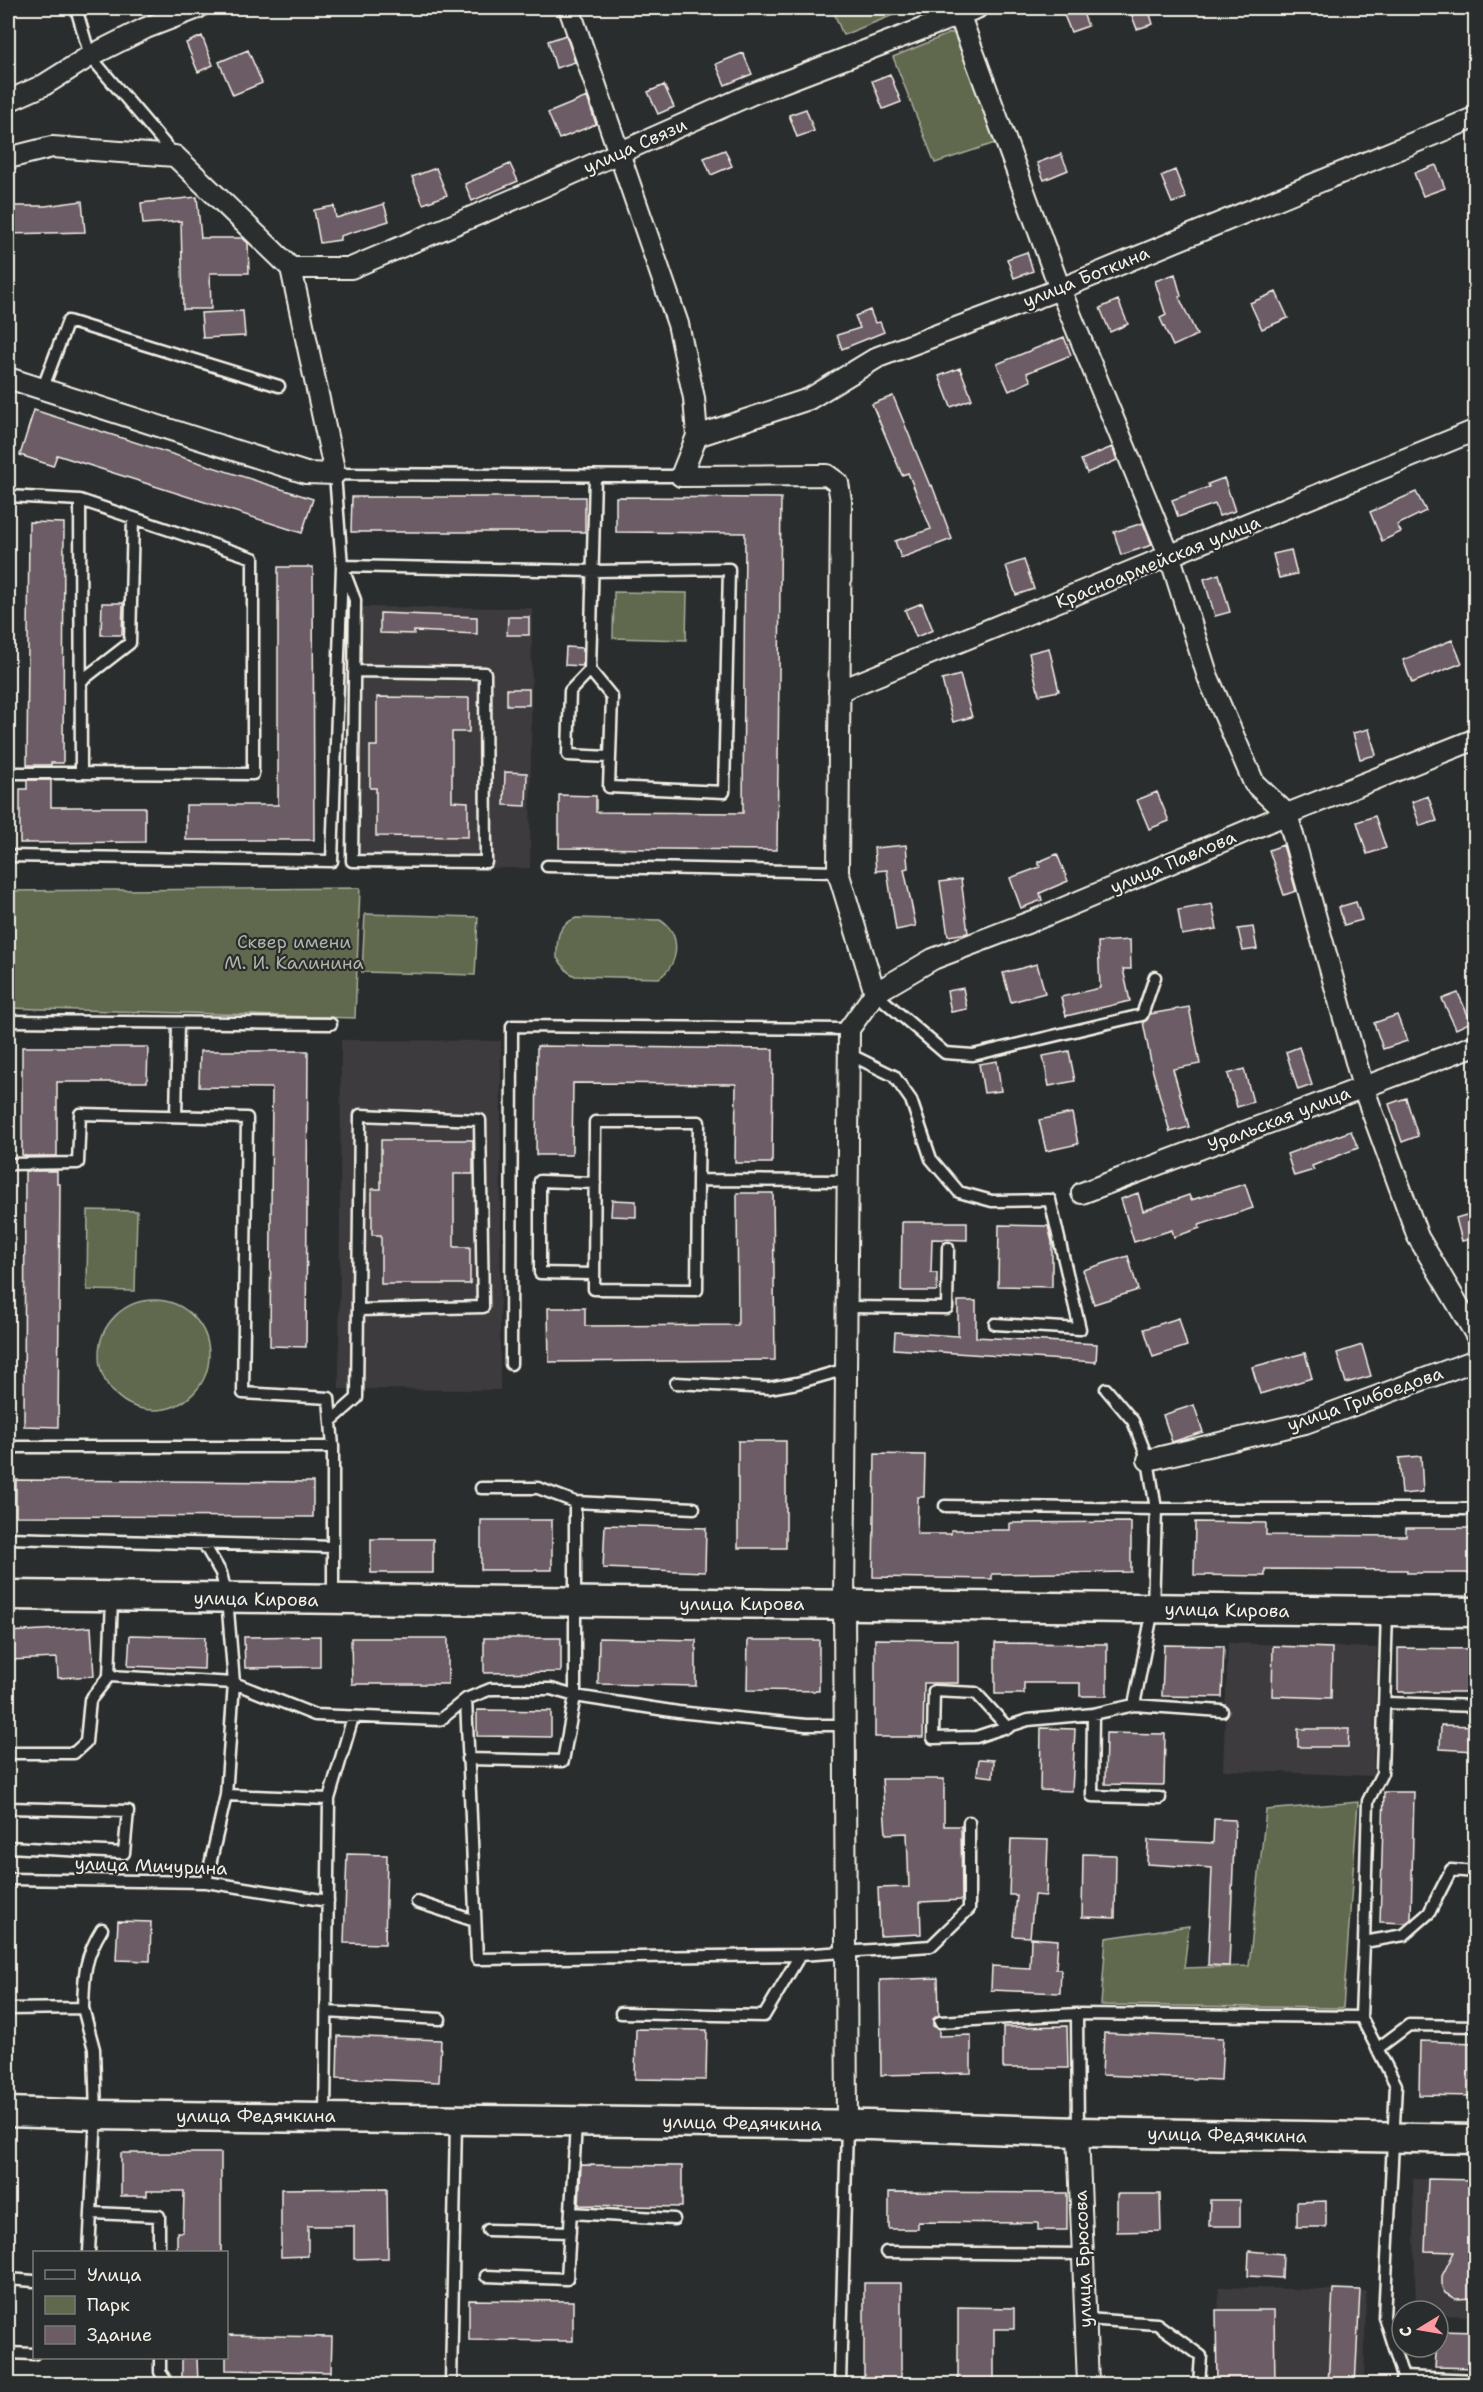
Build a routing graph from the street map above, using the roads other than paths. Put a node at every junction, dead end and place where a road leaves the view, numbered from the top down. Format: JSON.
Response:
{"nodes":[{"id":1,"x":76,"y":8,"type":"edge"},
{"id":2,"x":198,"y":8,"type":"edge"},
{"id":3,"x":570,"y":8,"type":"edge"},
{"id":4,"x":964,"y":10,"type":"edge"},
{"id":5,"x":90,"y":56,"type":"junction"},
{"id":6,"x":8,"y":101,"type":"edge"},
{"id":7,"x":1476,"y":117,"type":"edge"},
{"id":8,"x":620,"y":153,"type":"junction"},
{"id":9,"x":175,"y":156,"type":"junction"},
{"id":10,"x":8,"y":158,"type":"edge"},
{"id":11,"x":291,"y":268,"type":"junction"},
{"id":12,"x":1060,"y":289,"type":"junction"},
{"id":13,"x":8,"y":378,"type":"edge"},
{"id":14,"x":279,"y":386,"type":"dead end"},
{"id":15,"x":42,"y":390,"type":"junction"},
{"id":16,"x":1476,"y":430,"type":"edge"},
{"id":17,"x":697,"y":436,"type":"junction"},
{"id":18,"x":335,"y":474,"type":"junction"},
{"id":19,"x":595,"y":476,"type":"junction"},
{"id":20,"x":681,"y":476,"type":"junction"},
{"id":21,"x":8,"y":496,"type":"edge"},
{"id":22,"x":80,"y":500,"type":"junction"},
{"id":23,"x":133,"y":518,"type":"junction"},
{"id":24,"x":1170,"y":557,"type":"junction"},
{"id":25,"x":342,"y":566,"type":"junction"},
{"id":26,"x":593,"y":571,"type":"junction"},
{"id":27,"x":590,"y":670,"type":"junction"},
{"id":28,"x":354,"y":671,"type":"junction"},
{"id":29,"x":81,"y":681,"type":"junction"},
{"id":30,"x":839,"y":691,"type":"junction"},
{"id":31,"x":1476,"y":739,"type":"edge"},
{"id":32,"x":609,"y":757,"type":"junction"},
{"id":33,"x":8,"y":773,"type":"edge"},
{"id":34,"x":81,"y":773,"type":"junction"},
{"id":35,"x":1287,"y":814,"type":"junction"},
{"id":36,"x":8,"y":856,"type":"edge"},
{"id":37,"x":547,"y":866,"type":"dead end"},
{"id":38,"x":838,"y":872,"type":"junction"},
{"id":39,"x":1155,"y":977,"type":"dead end"},
{"id":40,"x":875,"y":993,"type":"junction"},
{"id":41,"x":8,"y":1022,"type":"edge"},
{"id":42,"x":178,"y":1023,"type":"junction"},
{"id":43,"x":331,"y":1024,"type":"dead end"},
{"id":44,"x":849,"y":1029,"type":"junction"},
{"id":45,"x":1476,"y":1045,"type":"edge"},
{"id":46,"x":849,"y":1054,"type":"junction"},
{"id":47,"x":1363,"y":1088,"type":"junction"},
{"id":48,"x":176,"y":1116,"type":"junction"},
{"id":49,"x":8,"y":1164,"type":"edge"},
{"id":50,"x":698,"y":1180,"type":"junction"},
{"id":51,"x":848,"y":1181,"type":"junction"},
{"id":52,"x":595,"y":1183,"type":"junction"},
{"id":53,"x":1082,"y":1193,"type":"dead end"},
{"id":54,"x":948,"y":1248,"type":"dead end"},
{"id":55,"x":594,"y":1274,"type":"junction"},
{"id":56,"x":847,"y":1307,"type":"junction"},
{"id":57,"x":358,"y":1310,"type":"junction"},
{"id":58,"x":995,"y":1324,"type":"dead end"},
{"id":59,"x":1476,"y":1335,"type":"edge"},
{"id":60,"x":1476,"y":1360,"type":"edge"},
{"id":61,"x":511,"y":1364,"type":"dead end"},
{"id":62,"x":846,"y":1369,"type":"junction"},
{"id":63,"x":676,"y":1383,"type":"dead end"},
{"id":64,"x":1106,"y":1389,"type":"dead end"},
{"id":65,"x":331,"y":1421,"type":"junction"},
{"id":66,"x":8,"y":1447,"type":"edge"},
{"id":67,"x":333,"y":1447,"type":"junction"},
{"id":68,"x":1148,"y":1460,"type":"junction"},
{"id":69,"x":481,"y":1488,"type":"dead end"},
{"id":70,"x":575,"y":1502,"type":"junction"},
{"id":71,"x":945,"y":1506,"type":"dead end"},
{"id":72,"x":694,"y":1508,"type":"dead end"},
{"id":73,"x":1156,"y":1509,"type":"junction"},
{"id":74,"x":1476,"y":1509,"type":"edge"},
{"id":75,"x":8,"y":1538,"type":"edge"},
{"id":76,"x":204,"y":1544,"type":"junction"},
{"id":77,"x":333,"y":1547,"type":"junction"},
{"id":78,"x":8,"y":1595,"type":"edge"},
{"id":79,"x":112,"y":1596,"type":"junction"},
{"id":80,"x":227,"y":1598,"type":"junction"},
{"id":81,"x":333,"y":1600,"type":"junction"},
{"id":82,"x":574,"y":1603,"type":"junction"},
{"id":83,"x":844,"y":1604,"type":"junction"},
{"id":84,"x":1153,"y":1609,"type":"junction"},
{"id":85,"x":1388,"y":1611,"type":"junction"},
{"id":86,"x":1476,"y":1612,"type":"edge"},
{"id":87,"x":109,"y":1676,"type":"junction"},
{"id":88,"x":234,"y":1683,"type":"junction"},
{"id":89,"x":575,"y":1696,"type":"junction"},
{"id":90,"x":466,"y":1699,"type":"junction"},
{"id":91,"x":1386,"y":1703,"type":"junction"},
{"id":92,"x":1134,"y":1705,"type":"junction"},
{"id":93,"x":1476,"y":1706,"type":"edge"},
{"id":94,"x":1222,"y":1711,"type":"dead end"},
{"id":95,"x":1093,"y":1714,"type":"junction"},
{"id":96,"x":353,"y":1717,"type":"junction"},
{"id":97,"x":845,"y":1725,"type":"junction"},
{"id":98,"x":1008,"y":1728,"type":"junction"},
{"id":99,"x":8,"y":1753,"type":"edge"},
{"id":100,"x":467,"y":1759,"type":"junction"},
{"id":101,"x":226,"y":1795,"type":"junction"},
{"id":102,"x":1160,"y":1798,"type":"dead end"},
{"id":103,"x":329,"y":1799,"type":"junction"},
{"id":104,"x":8,"y":1808,"type":"edge"},
{"id":105,"x":969,"y":1822,"type":"dead end"},
{"id":106,"x":8,"y":1847,"type":"edge"},
{"id":107,"x":1476,"y":1872,"type":"edge"},
{"id":108,"x":8,"y":1879,"type":"edge"},
{"id":109,"x":206,"y":1882,"type":"junction"},
{"id":110,"x":328,"y":1900,"type":"junction"},
{"id":111,"x":417,"y":1902,"type":"dead end"},
{"id":112,"x":475,"y":1921,"type":"junction"},
{"id":113,"x":102,"y":1929,"type":"dead end"},
{"id":114,"x":1364,"y":1942,"type":"junction"},
{"id":115,"x":846,"y":1953,"type":"junction"},
{"id":116,"x":800,"y":1955,"type":"junction"},
{"id":117,"x":83,"y":2008,"type":"junction"},
{"id":118,"x":8,"y":2009,"type":"edge"},
{"id":119,"x":327,"y":2012,"type":"junction"},
{"id":120,"x":621,"y":2013,"type":"dead end"},
{"id":121,"x":1077,"y":2014,"type":"junction"},
{"id":122,"x":1361,"y":2017,"type":"junction"},
{"id":123,"x":440,"y":2019,"type":"dead end"},
{"id":124,"x":940,"y":2022,"type":"dead end"},
{"id":125,"x":1476,"y":2026,"type":"edge"},
{"id":126,"x":1377,"y":2049,"type":"junction"},
{"id":127,"x":8,"y":2112,"type":"edge"},
{"id":128,"x":96,"y":2115,"type":"junction"},
{"id":129,"x":325,"y":2116,"type":"junction"},
{"id":130,"x":456,"y":2119,"type":"junction"},
{"id":131,"x":576,"y":2120,"type":"junction"},
{"id":132,"x":847,"y":2125,"type":"junction"},
{"id":133,"x":1078,"y":2133,"type":"junction"},
{"id":134,"x":1394,"y":2138,"type":"junction"},
{"id":135,"x":1476,"y":2139,"type":"edge"},
{"id":136,"x":93,"y":2213,"type":"junction"},
{"id":137,"x":571,"y":2213,"type":"junction"},
{"id":138,"x":674,"y":2219,"type":"dead end"},
{"id":139,"x":488,"y":2230,"type":"dead end"},
{"id":140,"x":570,"y":2232,"type":"junction"},
{"id":141,"x":89,"y":2251,"type":"edge"},
{"id":142,"x":159,"y":2251,"type":"edge"},
{"id":143,"x":886,"y":2252,"type":"dead end"},
{"id":144,"x":1082,"y":2254,"type":"junction"},
{"id":145,"x":486,"y":2276,"type":"dead end"},
{"id":146,"x":8,"y":2279,"type":"edge"},
{"id":147,"x":33,"y":2282,"type":"edge"},
{"id":148,"x":1086,"y":2319,"type":"junction"},
{"id":149,"x":8,"y":2353,"type":"edge"},
{"id":150,"x":33,"y":2354,"type":"edge"},
{"id":151,"x":160,"y":2359,"type":"edge"},
{"id":152,"x":1476,"y":2380,"type":"edge"},
{"id":153,"x":1402,"y":2381,"type":"edge"},
{"id":154,"x":168,"y":2385,"type":"edge"},
{"id":155,"x":451,"y":2385,"type":"edge"},
{"id":156,"x":840,"y":2385,"type":"edge"},
{"id":157,"x":1088,"y":2385,"type":"edge"},
{"id":158,"x":1199,"y":2385,"type":"edge"}],
"edges":[{"from":1,"to":5,"type":"lane"},
{"from":2,"to":5,"type":"street"},
{"from":3,"to":8,"type":"street"},
{"from":4,"to":8,"type":"street","name":"улица Связи"},
{"from":4,"to":12,"type":"street"},
{"from":5,"to":6,"type":"street"},
{"from":5,"to":9,"type":"lane"},
{"from":7,"to":12,"type":"street","name":"улица Боткина"},
{"from":8,"to":11,"type":"street","name":"улица Связи"},
{"from":8,"to":17,"type":"street"},
{"from":9,"to":10,"type":"street"},
{"from":9,"to":11,"type":"street"},
{"from":11,"to":18,"type":"street"},
{"from":12,"to":17,"type":"street","name":"улица Боткина"},
{"from":12,"to":24,"type":"street"},
{"from":13,"to":15,"type":"street"},
{"from":14,"to":15,"type":"lane"},
{"from":15,"to":18,"type":"street"},
{"from":16,"to":24,"type":"street","name":"Красноармейская улица"},
{"from":17,"to":20,"type":"street"},
{"from":18,"to":19,"type":"lane"},
{"from":18,"to":25,"type":"lane"},
{"from":19,"to":20,"type":"lane"},
{"from":19,"to":26,"type":"lane"},
{"from":20,"to":30,"type":"street"},
{"from":21,"to":22,"type":"lane"},
{"from":22,"to":23,"type":"lane"},
{"from":22,"to":29,"type":"lane"},
{"from":23,"to":29,"type":"lane"},
{"from":23,"to":34,"type":"lane"},
{"from":24,"to":30,"type":"street","name":"Красноармейская улица"},
{"from":24,"to":35,"type":"street"},
{"from":25,"to":26,"type":"lane"},
{"from":25,"to":28,"type":"lane"},
{"from":25,"to":36,"type":"lane"},
{"from":26,"to":27,"type":"lane"},
{"from":26,"to":32,"type":"lane"},
{"from":27,"to":32,"type":"lane"},
{"from":27,"to":32,"type":"lane"},
{"from":28,"to":28,"type":"lane"},
{"from":29,"to":34,"type":"lane"},
{"from":30,"to":38,"type":"street"},
{"from":31,"to":35,"type":"street","name":"улица Павлова"},
{"from":33,"to":34,"type":"lane"},
{"from":35,"to":40,"type":"street","name":"улица Павлова"},
{"from":35,"to":47,"type":"street"},
{"from":37,"to":38,"type":"lane"},
{"from":38,"to":40,"type":"street"},
{"from":39,"to":40,"type":"lane"},
{"from":40,"to":44,"type":"street"},
{"from":41,"to":42,"type":"lane"},
{"from":42,"to":43,"type":"lane"},
{"from":42,"to":48,"type":"lane"},
{"from":44,"to":46,"type":"street"},
{"from":44,"to":61,"type":"lane"},
{"from":45,"to":47,"type":"street","name":"Уральская улица"},
{"from":46,"to":51,"type":"street"},
{"from":46,"to":58,"type":"lane"},
{"from":47,"to":53,"type":"street","name":"Уральская улица"},
{"from":47,"to":59,"type":"street"},
{"from":48,"to":49,"type":"lane"},
{"from":48,"to":65,"type":"lane"},
{"from":50,"to":51,"type":"lane"},
{"from":50,"to":52,"type":"lane"},
{"from":50,"to":55,"type":"lane"},
{"from":51,"to":56,"type":"street"},
{"from":52,"to":55,"type":"lane"},
{"from":52,"to":55,"type":"lane"},
{"from":54,"to":56,"type":"lane"},
{"from":56,"to":62,"type":"street"},
{"from":57,"to":57,"type":"lane"},
{"from":57,"to":65,"type":"lane"},
{"from":60,"to":68,"type":"street","name":"улица Грибоедова"},
{"from":62,"to":63,"type":"lane"},
{"from":62,"to":83,"type":"street"},
{"from":64,"to":68,"type":"lane"},
{"from":65,"to":67,"type":"lane"},
{"from":66,"to":67,"type":"lane"},
{"from":67,"to":77,"type":"lane"},
{"from":68,"to":73,"type":"lane"},
{"from":69,"to":70,"type":"lane"},
{"from":70,"to":72,"type":"lane"},
{"from":70,"to":82,"type":"lane"},
{"from":71,"to":73,"type":"lane"},
{"from":73,"to":74,"type":"lane"},
{"from":73,"to":84,"type":"lane"},
{"from":75,"to":76,"type":"lane"},
{"from":76,"to":77,"type":"lane"},
{"from":76,"to":80,"type":"lane"},
{"from":77,"to":81,"type":"lane"},
{"from":78,"to":79,"type":"street","name":"улица Кирова"},
{"from":79,"to":80,"type":"street","name":"улица Кирова"},
{"from":79,"to":87,"type":"lane"},
{"from":80,"to":81,"type":"street","name":"улица Кирова"},
{"from":80,"to":88,"type":"lane"},
{"from":81,"to":82,"type":"street","name":"улица Кирова"},
{"from":82,"to":83,"type":"street","name":"улица Кирова"},
{"from":82,"to":89,"type":"lane"},
{"from":83,"to":84,"type":"street","name":"улица Кирова"},
{"from":83,"to":97,"type":"street"},
{"from":84,"to":85,"type":"street","name":"улица Кирова"},
{"from":84,"to":92,"type":"lane"},
{"from":85,"to":86,"type":"street","name":"улица Кирова"},
{"from":85,"to":91,"type":"lane"},
{"from":87,"to":88,"type":"lane"},
{"from":87,"to":99,"type":"lane"},
{"from":88,"to":96,"type":"lane"},
{"from":88,"to":101,"type":"lane"},
{"from":89,"to":90,"type":"lane"},
{"from":89,"to":97,"type":"lane"},
{"from":89,"to":100,"type":"lane"},
{"from":90,"to":96,"type":"lane"},
{"from":90,"to":100,"type":"lane"},
{"from":91,"to":93,"type":"lane"},
{"from":91,"to":114,"type":"lane"},
{"from":92,"to":94,"type":"lane"},
{"from":92,"to":95,"type":"lane"},
{"from":95,"to":98,"type":"lane"},
{"from":95,"to":102,"type":"lane"},
{"from":96,"to":103,"type":"lane"},
{"from":97,"to":115,"type":"street"},
{"from":98,"to":98,"type":"lane"},
{"from":100,"to":112,"type":"lane"},
{"from":101,"to":103,"type":"lane"},
{"from":101,"to":109,"type":"lane"},
{"from":103,"to":110,"type":"lane"},
{"from":104,"to":106,"type":"lane"},
{"from":105,"to":115,"type":"lane"},
{"from":107,"to":114,"type":"lane"},
{"from":108,"to":109,"type":"lane","name":"улица Мичурина"},
{"from":109,"to":110,"type":"lane","name":"улица Мичурина"},
{"from":110,"to":119,"type":"lane"},
{"from":111,"to":112,"type":"lane"},
{"from":112,"to":116,"type":"lane"},
{"from":113,"to":117,"type":"lane"},
{"from":114,"to":122,"type":"lane"},
{"from":115,"to":116,"type":"lane"},
{"from":115,"to":132,"type":"street"},
{"from":116,"to":120,"type":"lane"},
{"from":117,"to":118,"type":"lane"},
{"from":117,"to":128,"type":"lane"},
{"from":119,"to":123,"type":"lane"},
{"from":119,"to":129,"type":"lane"},
{"from":121,"to":122,"type":"lane"},
{"from":121,"to":124,"type":"lane"},
{"from":121,"to":133,"type":"lane"},
{"from":122,"to":126,"type":"lane"},
{"from":125,"to":126,"type":"lane"},
{"from":126,"to":134,"type":"lane"},
{"from":127,"to":128,"type":"street","name":"улица Федячкина"},
{"from":128,"to":129,"type":"street","name":"улица Федячкина"},
{"from":128,"to":136,"type":"lane"},
{"from":129,"to":130,"type":"street","name":"улица Федячкина"},
{"from":130,"to":131,"type":"street","name":"улица Федячкина"},
{"from":130,"to":155,"type":"lane"},
{"from":131,"to":132,"type":"street","name":"улица Федячкина"},
{"from":131,"to":137,"type":"lane"},
{"from":132,"to":133,"type":"street","name":"улица Федячкина"},
{"from":132,"to":156,"type":"lane"},
{"from":133,"to":134,"type":"street","name":"улица Федячкина"},
{"from":133,"to":144,"type":"street","name":"улица Брюсова"},
{"from":134,"to":135,"type":"street","name":"улица Федячкина"},
{"from":134,"to":153,"type":"lane"},
{"from":136,"to":141,"type":"lane"},
{"from":136,"to":142,"type":"lane"},
{"from":137,"to":138,"type":"lane"},
{"from":137,"to":140,"type":"lane"},
{"from":139,"to":140,"type":"lane"},
{"from":140,"to":145,"type":"lane"},
{"from":143,"to":144,"type":"lane"},
{"from":144,"to":148,"type":"street","name":"улица Брюсова"},
{"from":146,"to":147,"type":"lane"},
{"from":148,"to":157,"type":"street","name":"улица Брюсова"},
{"from":148,"to":158,"type":"lane"},
{"from":149,"to":150,"type":"lane"},
{"from":151,"to":154,"type":"lane"},
{"from":152,"to":153,"type":"lane"}]}
